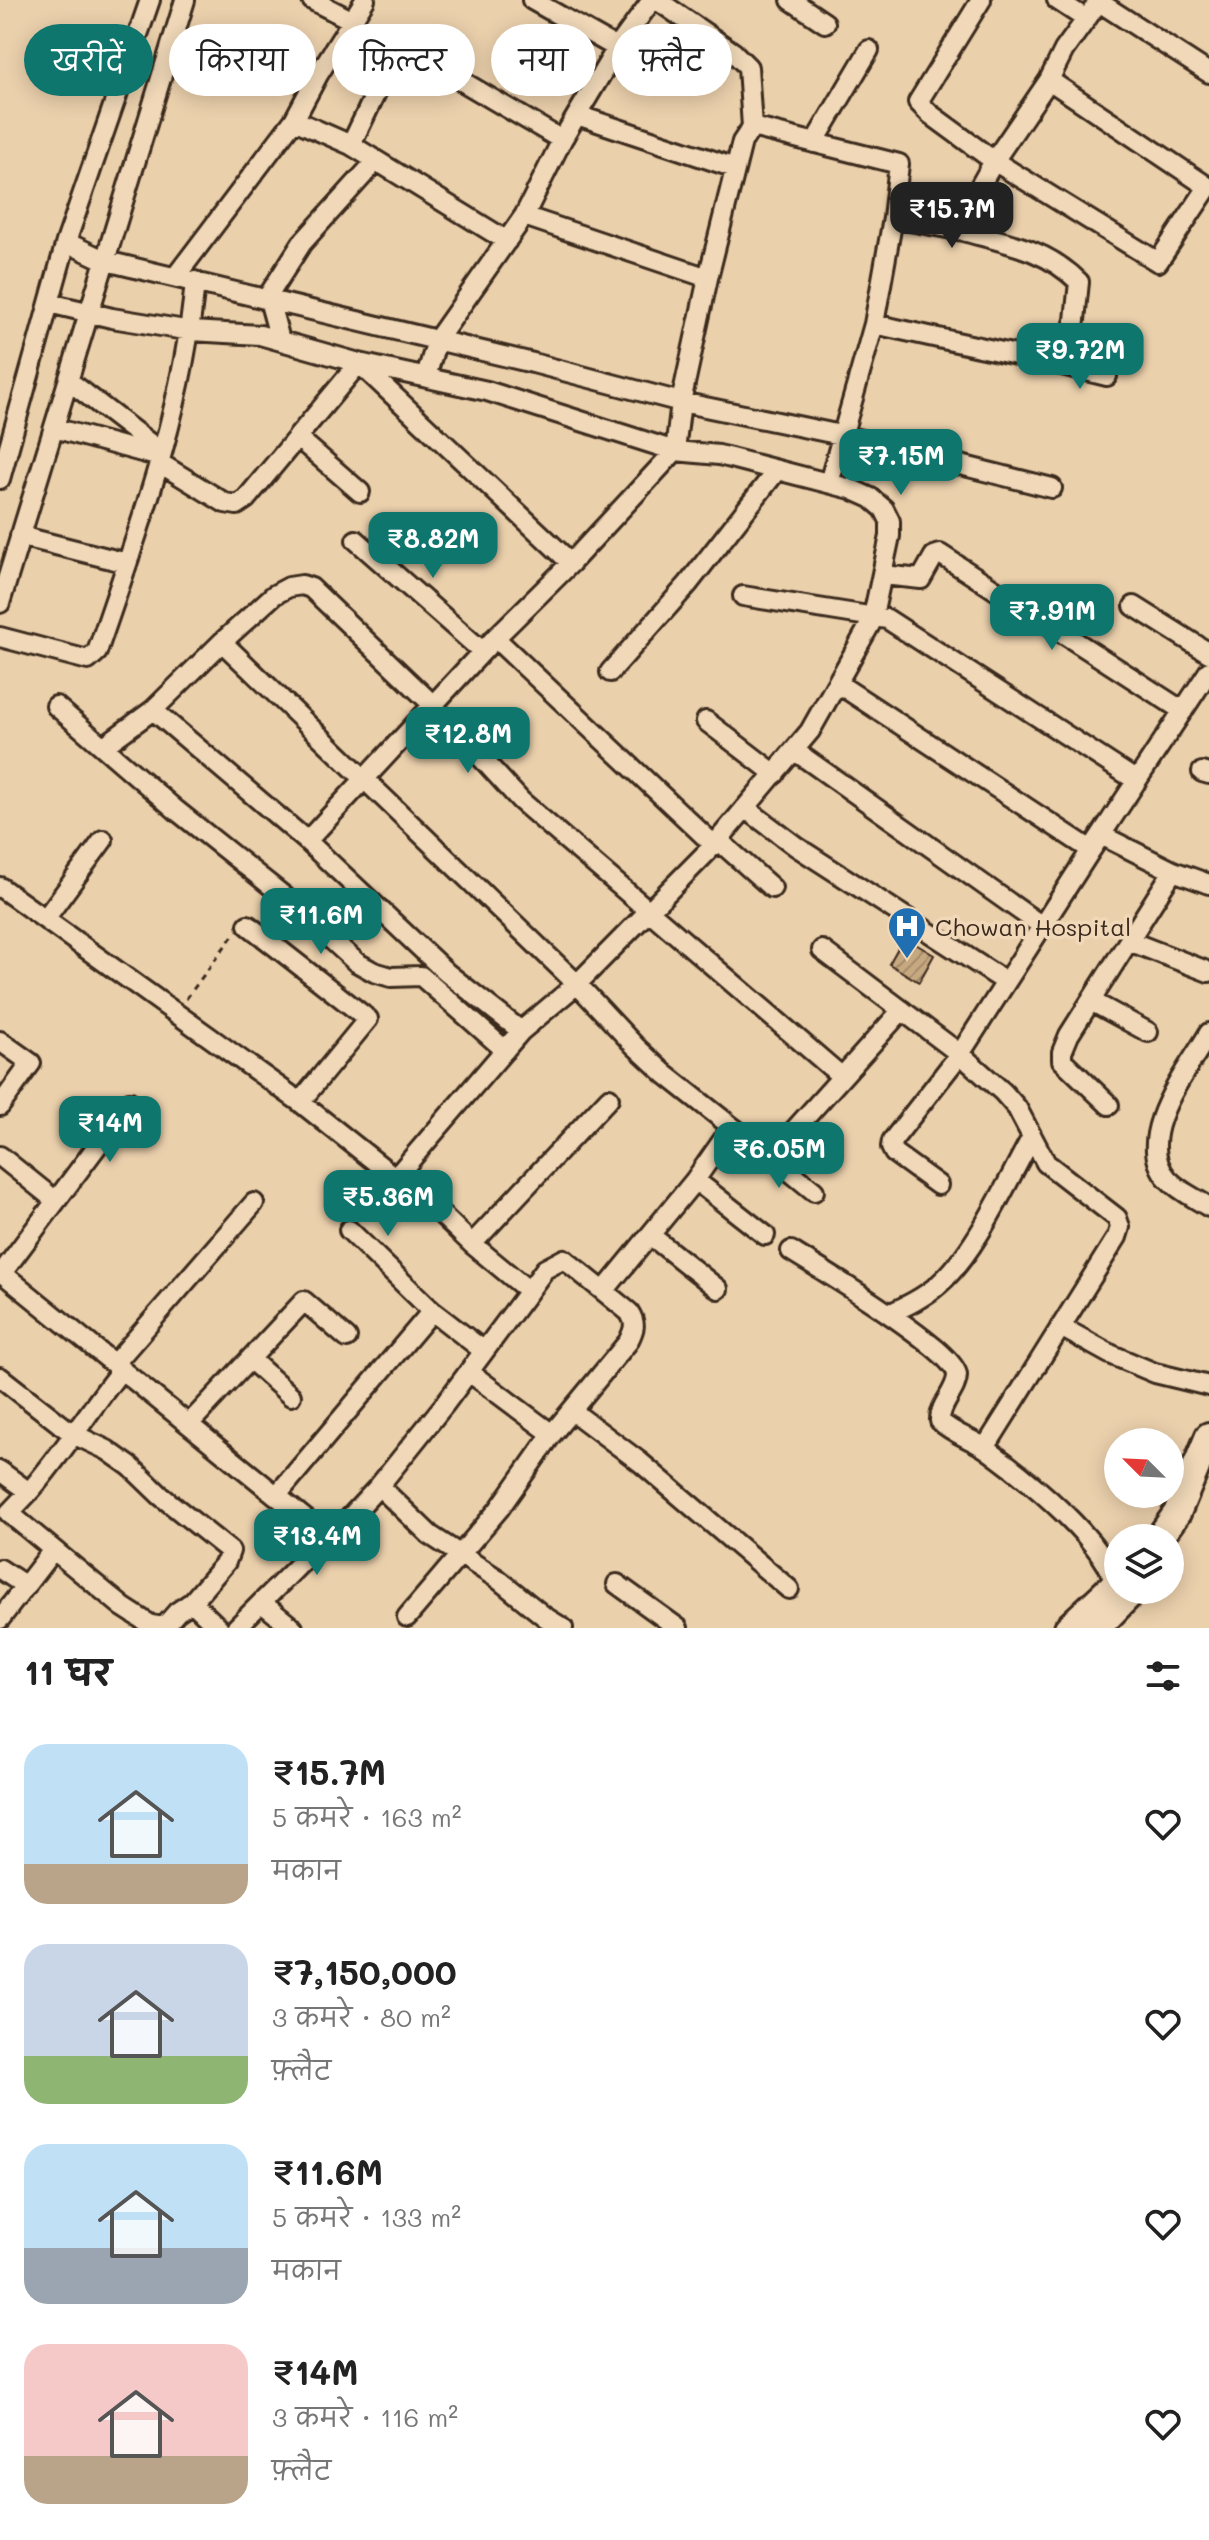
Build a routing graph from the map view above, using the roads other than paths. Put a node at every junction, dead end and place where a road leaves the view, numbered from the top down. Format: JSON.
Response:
{"nodes":[{"id":1,"x":150,"y":0,"type":"edge"},
{"id":2,"x":185,"y":0,"type":"edge"},
{"id":3,"x":312,"y":0,"type":"edge"},
{"id":4,"x":365,"y":0,"type":"edge"},
{"id":5,"x":532,"y":0,"type":"edge"},
{"id":6,"x":655,"y":0,"type":"edge"},
{"id":7,"x":791,"y":0,"type":"edge"},
{"id":8,"x":981,"y":0,"type":"edge"},
{"id":9,"x":1057,"y":0,"type":"edge"},
{"id":10,"x":1100,"y":1,"type":"edge"},
{"id":11,"x":1086,"y":19,"type":"junction"},
{"id":12,"x":353,"y":21,"type":"junction"},
{"id":13,"x":825,"y":23,"type":"dead end"},
{"id":14,"x":636,"y":24,"type":"edge"},
{"id":15,"x":612,"y":45,"type":"edge"},
{"id":16,"x":869,"y":50,"type":"dead end"},
{"id":17,"x":612,"y":56,"type":"edge"},
{"id":18,"x":1209,"y":73,"type":"edge"},
{"id":19,"x":1049,"y":80,"type":"junction"},
{"id":20,"x":577,"y":115,"type":"junction"},
{"id":21,"x":294,"y":120,"type":"junction"},
{"id":22,"x":752,"y":127,"type":"junction"},
{"id":23,"x":562,"y":140,"type":"junction"},
{"id":24,"x":814,"y":143,"type":"junction"},
{"id":25,"x":351,"y":145,"type":"junction"},
{"id":26,"x":376,"y":161,"type":"junction"},
{"id":27,"x":994,"y":161,"type":"junction"},
{"id":28,"x":735,"y":168,"type":"junction"},
{"id":29,"x":524,"y":216,"type":"junction"},
{"id":30,"x":893,"y":218,"type":"junction"},
{"id":31,"x":963,"y":231,"type":"junction"},
{"id":32,"x":507,"y":241,"type":"junction"},
{"id":33,"x":66,"y":242,"type":"junction"},
{"id":34,"x":106,"y":261,"type":"junction"},
{"id":35,"x":176,"y":276,"type":"junction"},
{"id":36,"x":708,"y":278,"type":"junction"},
{"id":37,"x":195,"y":281,"type":"junction"},
{"id":38,"x":269,"y":300,"type":"junction"},
{"id":39,"x":49,"y":303,"type":"junction"},
{"id":40,"x":90,"y":312,"type":"junction"},
{"id":41,"x":874,"y":324,"type":"junction"},
{"id":42,"x":191,"y":331,"type":"junction"},
{"id":43,"x":280,"y":340,"type":"junction"},
{"id":44,"x":437,"y":340,"type":"junction"},
{"id":45,"x":359,"y":363,"type":"junction"},
{"id":46,"x":1062,"y":365,"type":"junction"},
{"id":47,"x":1107,"y":376,"type":"dead end"},
{"id":48,"x":426,"y":377,"type":"junction"},
{"id":49,"x":69,"y":381,"type":"junction"},
{"id":50,"x":681,"y":402,"type":"junction"},
{"id":51,"x":54,"y":428,"type":"junction"},
{"id":52,"x":841,"y":435,"type":"junction"},
{"id":53,"x":298,"y":438,"type":"junction"},
{"id":54,"x":675,"y":451,"type":"junction"},
{"id":55,"x":160,"y":457,"type":"junction"},
{"id":56,"x":777,"y":470,"type":"junction"},
{"id":57,"x":0,"y":479,"type":"edge"},
{"id":58,"x":829,"y":483,"type":"junction"},
{"id":59,"x":1052,"y":488,"type":"dead end"},
{"id":60,"x":360,"y":492,"type":"dead end"},
{"id":61,"x":20,"y":536,"type":"junction"},
{"id":62,"x":356,"y":540,"type":"dead end"},
{"id":63,"x":127,"y":563,"type":"junction"},
{"id":64,"x":571,"y":563,"type":"junction"},
{"id":65,"x":883,"y":575,"type":"junction"},
{"id":66,"x":743,"y":596,"type":"dead end"},
{"id":67,"x":0,"y":603,"type":"edge"},
{"id":68,"x":1134,"y":606,"type":"dead end"},
{"id":69,"x":873,"y":617,"type":"junction"},
{"id":70,"x":0,"y":637,"type":"edge"},
{"id":71,"x":222,"y":642,"type":"junction"},
{"id":72,"x":488,"y":644,"type":"junction"},
{"id":73,"x":1209,"y":653,"type":"edge"},
{"id":74,"x":1209,"y":671,"type":"edge"},
{"id":75,"x":610,"y":672,"type":"dead end"},
{"id":76,"x":837,"y":683,"type":"junction"},
{"id":77,"x":433,"y":705,"type":"junction"},
{"id":78,"x":56,"y":706,"type":"dead end"},
{"id":79,"x":153,"y":710,"type":"junction"},
{"id":80,"x":1183,"y":711,"type":"junction"},
{"id":81,"x":706,"y":721,"type":"dead end"},
{"id":82,"x":104,"y":746,"type":"junction"},
{"id":83,"x":795,"y":751,"type":"junction"},
{"id":84,"x":775,"y":774,"type":"junction"},
{"id":85,"x":364,"y":776,"type":"junction"},
{"id":86,"x":1137,"y":781,"type":"junction"},
{"id":87,"x":745,"y":808,"type":"junction"},
{"id":88,"x":103,"y":840,"type":"dead end"},
{"id":89,"x":307,"y":841,"type":"junction"},
{"id":90,"x":716,"y":842,"type":"junction"},
{"id":91,"x":1096,"y":842,"type":"junction"},
{"id":92,"x":1173,"y":871,"type":"junction"},
{"id":93,"x":1209,"y":884,"type":"edge"},
{"id":94,"x":0,"y":887,"type":"edge"},
{"id":95,"x":772,"y":888,"type":"dead end"},
{"id":96,"x":648,"y":912,"type":"junction"},
{"id":97,"x":45,"y":919,"type":"junction"},
{"id":98,"x":248,"y":925,"type":"road end"},
{"id":99,"x":1042,"y":926,"type":"junction"},
{"id":100,"x":1129,"y":941,"type":"junction"},
{"id":101,"x":822,"y":950,"type":"dead end"},
{"id":102,"x":1209,"y":972,"type":"edge"},
{"id":103,"x":1006,"y":982,"type":"junction"},
{"id":104,"x":577,"y":984,"type":"junction"},
{"id":105,"x":1091,"y":1001,"type":"junction"},
{"id":106,"x":902,"y":1010,"type":"junction"},
{"id":107,"x":521,"y":1031,"type":"junction"},
{"id":108,"x":1148,"y":1032,"type":"dead end"},
{"id":109,"x":1209,"y":1033,"type":"edge"},
{"id":110,"x":0,"y":1041,"type":"edge"},
{"id":111,"x":505,"y":1050,"type":"junction"},
{"id":112,"x":960,"y":1054,"type":"junction"},
{"id":113,"x":841,"y":1076,"type":"junction"},
{"id":114,"x":609,"y":1098,"type":"dead end"},
{"id":115,"x":130,"y":1102,"type":"dead end"},
{"id":116,"x":300,"y":1102,"type":"junction"},
{"id":117,"x":1109,"y":1105,"type":"dead end"},
{"id":118,"x":0,"y":1106,"type":"edge"},
{"id":119,"x":732,"y":1127,"type":"junction"},
{"id":120,"x":1032,"y":1137,"type":"junction"},
{"id":121,"x":0,"y":1156,"type":"edge"},
{"id":122,"x":771,"y":1156,"type":"junction"},
{"id":123,"x":396,"y":1177,"type":"junction"},
{"id":124,"x":695,"y":1180,"type":"junction"},
{"id":125,"x":938,"y":1185,"type":"dead end"},
{"id":126,"x":814,"y":1191,"type":"dead end"},
{"id":127,"x":56,"y":1201,"type":"junction"},
{"id":128,"x":254,"y":1203,"type":"dead end"},
{"id":129,"x":1209,"y":1207,"type":"edge"},
{"id":130,"x":349,"y":1230,"type":"dead end"},
{"id":131,"x":650,"y":1235,"type":"junction"},
{"id":132,"x":765,"y":1235,"type":"dead end"},
{"id":133,"x":472,"y":1244,"type":"junction"},
{"id":134,"x":791,"y":1251,"type":"dead end"},
{"id":135,"x":1,"y":1274,"type":"edge"},
{"id":136,"x":718,"y":1289,"type":"dead end"},
{"id":137,"x":529,"y":1291,"type":"junction"},
{"id":138,"x":604,"y":1291,"type":"junction"},
{"id":139,"x":432,"y":1311,"type":"junction"},
{"id":140,"x":889,"y":1314,"type":"junction"},
{"id":141,"x":1061,"y":1327,"type":"junction"},
{"id":142,"x":347,"y":1338,"type":"dead end"},
{"id":143,"x":484,"y":1351,"type":"junction"},
{"id":144,"x":251,"y":1360,"type":"junction"},
{"id":145,"x":119,"y":1366,"type":"junction"},
{"id":146,"x":469,"y":1372,"type":"junction"},
{"id":147,"x":0,"y":1377,"type":"edge"},
{"id":148,"x":1209,"y":1386,"type":"edge"},
{"id":149,"x":291,"y":1396,"type":"dead end"},
{"id":150,"x":572,"y":1411,"type":"junction"},
{"id":151,"x":189,"y":1424,"type":"junction"},
{"id":152,"x":73,"y":1434,"type":"junction"},
{"id":153,"x":552,"y":1434,"type":"junction"},
{"id":154,"x":1209,"y":1436,"type":"edge"},
{"id":155,"x":985,"y":1448,"type":"junction"},
{"id":156,"x":0,"y":1471,"type":"edge"},
{"id":157,"x":1209,"y":1482,"type":"edge"},
{"id":158,"x":379,"y":1486,"type":"junction"},
{"id":159,"x":29,"y":1492,"type":"junction"},
{"id":160,"x":277,"y":1495,"type":"junction"},
{"id":161,"x":1169,"y":1524,"type":"edge"},
{"id":162,"x":1184,"y":1531,"type":"edge"},
{"id":163,"x":330,"y":1539,"type":"junction"},
{"id":164,"x":53,"y":1550,"type":"junction"},
{"id":165,"x":460,"y":1555,"type":"junction"},
{"id":166,"x":1104,"y":1558,"type":"edge"},
{"id":167,"x":0,"y":1569,"type":"edge"},
{"id":168,"x":617,"y":1584,"type":"dead end"},
{"id":169,"x":26,"y":1586,"type":"junction"},
{"id":170,"x":789,"y":1589,"type":"dead end"},
{"id":171,"x":192,"y":1602,"type":"junction"},
{"id":172,"x":262,"y":1603,"type":"junction"},
{"id":173,"x":1104,"y":1603,"type":"edge"},
{"id":174,"x":1113,"y":1604,"type":"edge"},
{"id":175,"x":407,"y":1617,"type":"dead end"},
{"id":176,"x":0,"y":1619,"type":"edge"},
{"id":177,"x":540,"y":1622,"type":"edge"},
{"id":178,"x":219,"y":1628,"type":"edge"},
{"id":179,"x":236,"y":1628,"type":"edge"},
{"id":180,"x":293,"y":1628,"type":"edge"},
{"id":181,"x":563,"y":1628,"type":"edge"},
{"id":182,"x":678,"y":1628,"type":"edge"},
{"id":183,"x":1068,"y":1628,"type":"edge"},
{"id":184,"x":1097,"y":1628,"type":"edge"}],
"edges":[{"from":1,"to":33,"type":"street"},
{"from":2,"to":34,"type":"street"},
{"from":3,"to":12,"type":"street"},
{"from":4,"to":12,"type":"street"},
{"from":5,"to":15,"type":"street"},
{"from":6,"to":14,"type":"street"},
{"from":6,"to":22,"type":"street"},
{"from":7,"to":13,"type":"street"},
{"from":8,"to":27,"type":"street"},
{"from":9,"to":11,"type":"street"},
{"from":10,"to":11,"type":"street"},
{"from":10,"to":18,"type":"street"},
{"from":11,"to":19,"type":"street"},
{"from":12,"to":21,"type":"street"},
{"from":16,"to":24,"type":"street"},
{"from":17,"to":20,"type":"street"},
{"from":19,"to":27,"type":"street"},
{"from":19,"to":27,"type":"street"},
{"from":20,"to":23,"type":"street"},
{"from":20,"to":28,"type":"street"},
{"from":21,"to":25,"type":"street"},
{"from":21,"to":35,"type":"street"},
{"from":22,"to":24,"type":"street"},
{"from":22,"to":28,"type":"street"},
{"from":23,"to":25,"type":"street"},
{"from":23,"to":29,"type":"street"},
{"from":24,"to":30,"type":"street"},
{"from":25,"to":26,"type":"street"},
{"from":26,"to":32,"type":"street"},
{"from":26,"to":38,"type":"street"},
{"from":27,"to":31,"type":"street"},
{"from":28,"to":36,"type":"street"},
{"from":29,"to":32,"type":"street"},
{"from":29,"to":36,"type":"street"},
{"from":30,"to":31,"type":"street"},
{"from":30,"to":41,"type":"street"},
{"from":31,"to":46,"type":"street"},
{"from":32,"to":44,"type":"street"},
{"from":33,"to":34,"type":"street"},
{"from":33,"to":39,"type":"street"},
{"from":34,"to":35,"type":"street"},
{"from":34,"to":40,"type":"street"},
{"from":35,"to":37,"type":"street"},
{"from":36,"to":50,"type":"street"},
{"from":37,"to":38,"type":"street"},
{"from":37,"to":42,"type":"street"},
{"from":38,"to":43,"type":"street"},
{"from":38,"to":44,"type":"street"},
{"from":39,"to":40,"type":"street"},
{"from":39,"to":57,"type":"street"},
{"from":40,"to":42,"type":"street"},
{"from":40,"to":49,"type":"street"},
{"from":41,"to":46,"type":"street"},
{"from":41,"to":52,"type":"street"},
{"from":42,"to":43,"type":"street"},
{"from":42,"to":55,"type":"street"},
{"from":43,"to":45,"type":"street"},
{"from":44,"to":48,"type":"street"},
{"from":44,"to":50,"type":"street"},
{"from":45,"to":48,"type":"street"},
{"from":45,"to":53,"type":"street"},
{"from":45,"to":64,"type":"street"},
{"from":46,"to":47,"type":"street"},
{"from":48,"to":54,"type":"street"},
{"from":49,"to":51,"type":"street"},
{"from":49,"to":55,"type":"street"},
{"from":50,"to":52,"type":"street"},
{"from":50,"to":54,"type":"street"},
{"from":51,"to":55,"type":"street"},
{"from":51,"to":61,"type":"street"},
{"from":52,"to":58,"type":"street"},
{"from":52,"to":59,"type":"street"},
{"from":53,"to":55,"type":"street"},
{"from":53,"to":60,"type":"street"},
{"from":54,"to":56,"type":"street"},
{"from":54,"to":64,"type":"street"},
{"from":55,"to":63,"type":"street"},
{"from":56,"to":58,"type":"street"},
{"from":56,"to":75,"type":"street"},
{"from":58,"to":65,"type":"street"},
{"from":61,"to":63,"type":"street"},
{"from":61,"to":67,"type":"street"},
{"from":62,"to":72,"type":"street"},
{"from":63,"to":70,"type":"street"},
{"from":64,"to":72,"type":"street"},
{"from":65,"to":69,"type":"street"},
{"from":65,"to":80,"type":"street"},
{"from":66,"to":69,"type":"street"},
{"from":68,"to":73,"type":"street"},
{"from":69,"to":76,"type":"street"},
{"from":69,"to":86,"type":"street"},
{"from":71,"to":77,"type":"street"},
{"from":71,"to":79,"type":"street"},
{"from":71,"to":85,"type":"street"},
{"from":72,"to":77,"type":"street"},
{"from":72,"to":90,"type":"street"},
{"from":74,"to":80,"type":"street"},
{"from":76,"to":83,"type":"street"},
{"from":76,"to":91,"type":"street"},
{"from":77,"to":85,"type":"street"},
{"from":77,"to":96,"type":"street"},
{"from":78,"to":82,"type":"street"},
{"from":79,"to":82,"type":"street"},
{"from":79,"to":89,"type":"street"},
{"from":80,"to":86,"type":"street"},
{"from":81,"to":84,"type":"street"},
{"from":82,"to":111,"type":"street"},
{"from":83,"to":84,"type":"street"},
{"from":83,"to":99,"type":"street"},
{"from":84,"to":87,"type":"street"},
{"from":85,"to":89,"type":"street"},
{"from":85,"to":104,"type":"street"},
{"from":86,"to":91,"type":"street"},
{"from":87,"to":90,"type":"street"},
{"from":87,"to":103,"type":"street"},
{"from":88,"to":97,"type":"street"},
{"from":89,"to":107,"type":"street"},
{"from":90,"to":95,"type":"street"},
{"from":90,"to":96,"type":"street"},
{"from":91,"to":92,"type":"street"},
{"from":91,"to":99,"type":"street"},
{"from":92,"to":93,"type":"street"},
{"from":92,"to":100,"type":"street"},
{"from":94,"to":97,"type":"street"},
{"from":96,"to":104,"type":"street"},
{"from":96,"to":113,"type":"street"},
{"from":97,"to":116,"type":"street"},
{"from":98,"to":116,"type":"street"},
{"from":99,"to":103,"type":"street"},
{"from":100,"to":102,"type":"street"},
{"from":100,"to":105,"type":"street"},
{"from":101,"to":106,"type":"street"},
{"from":103,"to":112,"type":"street"},
{"from":104,"to":107,"type":"street"},
{"from":104,"to":119,"type":"street"},
{"from":105,"to":108,"type":"street"},
{"from":105,"to":117,"type":"street"},
{"from":106,"to":112,"type":"street"},
{"from":106,"to":113,"type":"street"},
{"from":107,"to":111,"type":"street"},
{"from":109,"to":129,"type":"street"},
{"from":110,"to":118,"type":"street"},
{"from":111,"to":123,"type":"street"},
{"from":112,"to":120,"type":"street"},
{"from":112,"to":125,"type":"street"},
{"from":113,"to":122,"type":"street"},
{"from":114,"to":133,"type":"street"},
{"from":115,"to":127,"type":"street"},
{"from":116,"to":123,"type":"street"},
{"from":119,"to":122,"type":"street"},
{"from":119,"to":124,"type":"street"},
{"from":120,"to":140,"type":"street"},
{"from":120,"to":141,"type":"street"},
{"from":121,"to":127,"type":"street"},
{"from":122,"to":126,"type":"street"},
{"from":123,"to":133,"type":"street"},
{"from":124,"to":131,"type":"street"},
{"from":124,"to":132,"type":"street"},
{"from":127,"to":135,"type":"street"},
{"from":128,"to":145,"type":"street"},
{"from":130,"to":139,"type":"street"},
{"from":131,"to":136,"type":"street"},
{"from":131,"to":138,"type":"street"},
{"from":133,"to":137,"type":"street"},
{"from":134,"to":140,"type":"street"},
{"from":135,"to":145,"type":"street"},
{"from":137,"to":138,"type":"street"},
{"from":137,"to":143,"type":"street"},
{"from":138,"to":150,"type":"street"},
{"from":139,"to":143,"type":"street"},
{"from":139,"to":160,"type":"street"},
{"from":140,"to":155,"type":"street"},
{"from":141,"to":148,"type":"street"},
{"from":141,"to":155,"type":"street"},
{"from":142,"to":144,"type":"street"},
{"from":143,"to":146,"type":"street"},
{"from":144,"to":149,"type":"street"},
{"from":144,"to":151,"type":"street"},
{"from":145,"to":151,"type":"street"},
{"from":145,"to":152,"type":"street"},
{"from":146,"to":153,"type":"street"},
{"from":146,"to":158,"type":"street"},
{"from":147,"to":152,"type":"street"},
{"from":150,"to":153,"type":"street"},
{"from":150,"to":170,"type":"street"},
{"from":151,"to":160,"type":"street"},
{"from":152,"to":159,"type":"street"},
{"from":152,"to":171,"type":"street"},
{"from":153,"to":165,"type":"street"},
{"from":154,"to":161,"type":"main road"},
{"from":155,"to":166,"type":"street"},
{"from":156,"to":159,"type":"street"},
{"from":157,"to":162,"type":"main road"},
{"from":158,"to":163,"type":"street"},
{"from":158,"to":165,"type":"street"},
{"from":159,"to":164,"type":"street"},
{"from":160,"to":163,"type":"street"},
{"from":163,"to":172,"type":"street"},
{"from":164,"to":169,"type":"street"},
{"from":164,"to":171,"type":"street"},
{"from":165,"to":175,"type":"street"},
{"from":165,"to":177,"type":"street"},
{"from":167,"to":169,"type":"street"},
{"from":168,"to":182,"type":"street"},
{"from":169,"to":176,"type":"street"},
{"from":171,"to":178,"type":"street"},
{"from":172,"to":179,"type":"street"},
{"from":172,"to":180,"type":"street"},
{"from":173,"to":183,"type":"main road"},
{"from":174,"to":184,"type":"main road"},
{"from":177,"to":181,"type":"street"}]}
